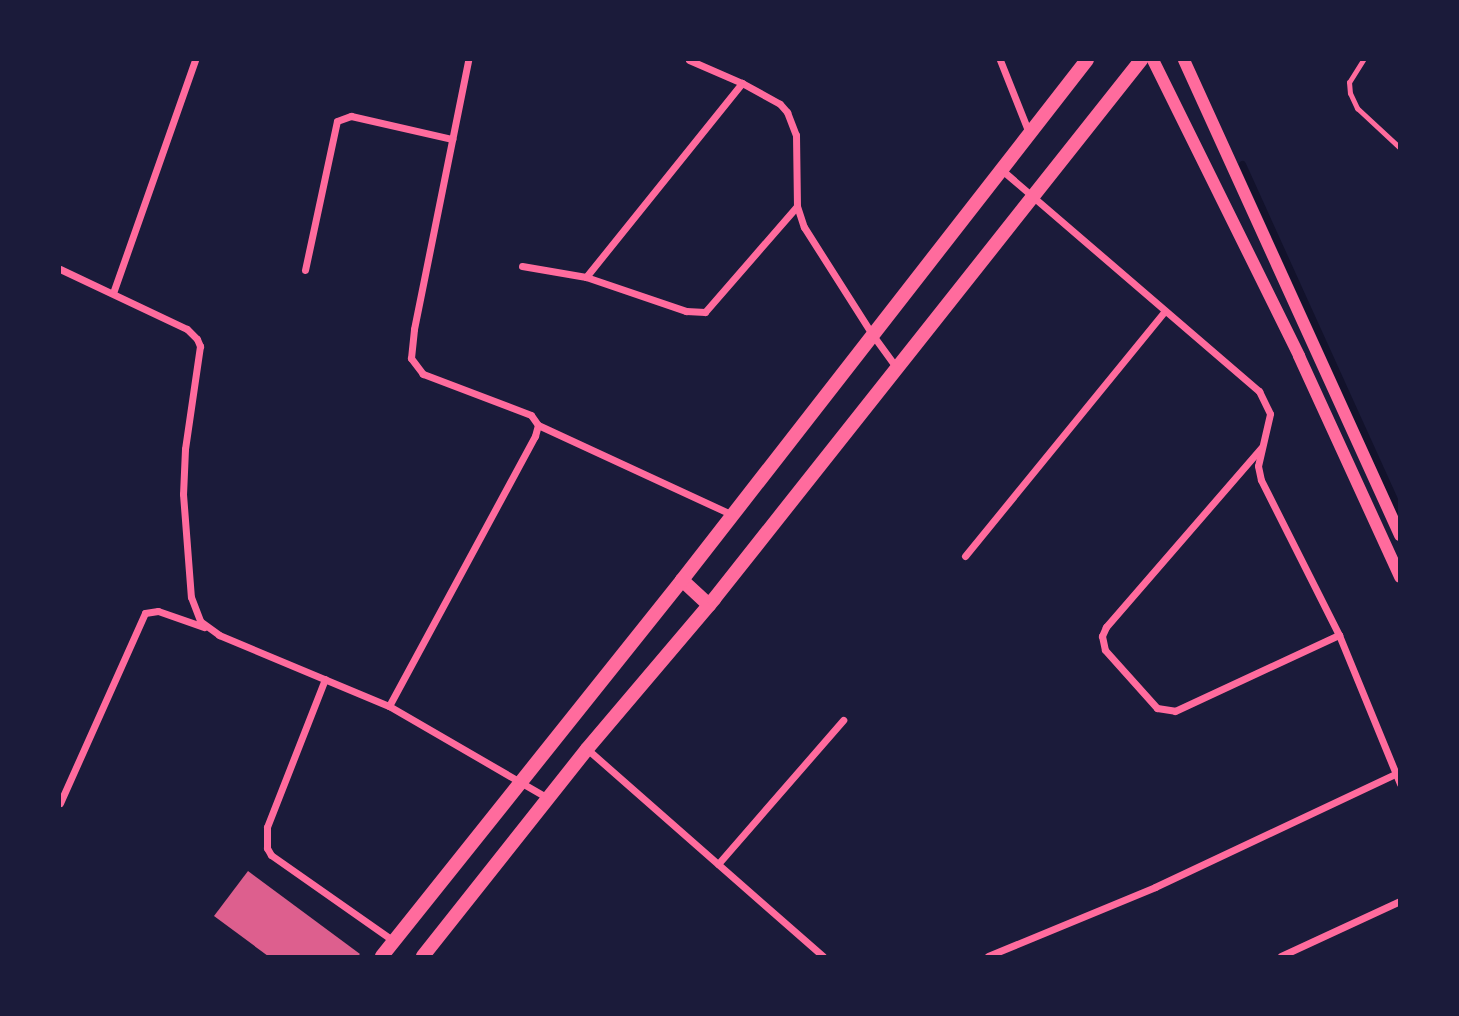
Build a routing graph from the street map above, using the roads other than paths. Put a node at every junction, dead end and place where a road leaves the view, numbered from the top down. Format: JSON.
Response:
{"nodes":[{"id":1,"x":195,"y":60,"type":"edge"},
{"id":2,"x":468,"y":60,"type":"edge"},
{"id":3,"x":689,"y":60,"type":"edge"},
{"id":4,"x":1000,"y":60,"type":"edge"},
{"id":5,"x":1087,"y":60,"type":"edge"},
{"id":6,"x":1141,"y":60,"type":"edge"},
{"id":7,"x":1153,"y":60,"type":"edge"},
{"id":8,"x":1185,"y":60,"type":"edge"},
{"id":9,"x":1363,"y":60,"type":"edge"},
{"id":10,"x":742,"y":83,"type":"junction"},
{"id":11,"x":1030,"y":134,"type":"junction"},
{"id":12,"x":452,"y":139,"type":"junction"},
{"id":13,"x":1399,"y":148,"type":"edge"},
{"id":14,"x":1003,"y":171,"type":"junction"},
{"id":15,"x":1031,"y":196,"type":"junction"},
{"id":16,"x":797,"y":206,"type":"junction"},
{"id":17,"x":522,"y":266,"type":"dead end"},
{"id":18,"x":305,"y":270,"type":"dead end"},
{"id":19,"x":60,"y":271,"type":"edge"},
{"id":20,"x":586,"y":277,"type":"junction"},
{"id":21,"x":113,"y":293,"type":"junction"},
{"id":22,"x":1166,"y":311,"type":"junction"},
{"id":23,"x":872,"y":334,"type":"junction"},
{"id":24,"x":896,"y":367,"type":"junction"},
{"id":25,"x":538,"y":425,"type":"junction"},
{"id":26,"x":1262,"y":446,"type":"junction"},
{"id":27,"x":733,"y":515,"type":"junction"},
{"id":28,"x":1399,"y":535,"type":"edge"},
{"id":29,"x":965,"y":556,"type":"dead end"},
{"id":30,"x":1399,"y":577,"type":"edge"},
{"id":31,"x":682,"y":580,"type":"junction"},
{"id":32,"x":709,"y":605,"type":"junction"},
{"id":33,"x":208,"y":628,"type":"junction"},
{"id":34,"x":1339,"y":635,"type":"junction"},
{"id":35,"x":326,"y":679,"type":"junction"},
{"id":36,"x":390,"y":706,"type":"junction"},
{"id":37,"x":843,"y":720,"type":"dead end"},
{"id":38,"x":587,"y":749,"type":"junction"},
{"id":39,"x":1395,"y":774,"type":"junction"},
{"id":40,"x":522,"y":783,"type":"junction"},
{"id":41,"x":1399,"y":784,"type":"edge"},
{"id":42,"x":548,"y":798,"type":"junction"},
{"id":43,"x":60,"y":803,"type":"edge"},
{"id":44,"x":719,"y":864,"type":"junction"},
{"id":45,"x":1399,"y":901,"type":"edge"},
{"id":46,"x":395,"y":941,"type":"junction"},
{"id":47,"x":382,"y":957,"type":"edge"},
{"id":48,"x":423,"y":957,"type":"edge"},
{"id":49,"x":823,"y":957,"type":"edge"},
{"id":50,"x":988,"y":957,"type":"edge"},
{"id":51,"x":1281,"y":957,"type":"edge"}],
"edges":[{"from":1,"to":21,"type":"street"},
{"from":2,"to":12,"type":"street"},
{"from":3,"to":10,"type":"street"},
{"from":4,"to":11,"type":"street"},
{"from":5,"to":11,"type":"main road"},
{"from":6,"to":15,"type":"main road"},
{"from":7,"to":30,"type":"street"},
{"from":8,"to":28,"type":"street"},
{"from":9,"to":13,"type":"lane"},
{"from":10,"to":16,"type":"street"},
{"from":10,"to":20,"type":"street"},
{"from":11,"to":14,"type":"main road"},
{"from":12,"to":18,"type":"street"},
{"from":12,"to":25,"type":"street"},
{"from":14,"to":15,"type":"street"},
{"from":14,"to":23,"type":"main road"},
{"from":15,"to":22,"type":"street"},
{"from":15,"to":24,"type":"main road"},
{"from":16,"to":20,"type":"street"},
{"from":16,"to":23,"type":"street"},
{"from":17,"to":20,"type":"street"},
{"from":19,"to":21,"type":"street"},
{"from":21,"to":33,"type":"street"},
{"from":22,"to":26,"type":"street"},
{"from":22,"to":29,"type":"street"},
{"from":23,"to":24,"type":"street"},
{"from":23,"to":27,"type":"main road"},
{"from":24,"to":32,"type":"main road"},
{"from":25,"to":27,"type":"street"},
{"from":25,"to":36,"type":"street"},
{"from":26,"to":34,"type":"street"},
{"from":26,"to":34,"type":"street"},
{"from":27,"to":31,"type":"main road"},
{"from":31,"to":32,"type":"main road"},
{"from":31,"to":40,"type":"main road"},
{"from":32,"to":38,"type":"main road"},
{"from":33,"to":35,"type":"street"},
{"from":33,"to":43,"type":"street"},
{"from":34,"to":39,"type":"street"},
{"from":35,"to":36,"type":"street"},
{"from":35,"to":46,"type":"street"},
{"from":36,"to":40,"type":"street"},
{"from":37,"to":44,"type":"street"},
{"from":38,"to":42,"type":"main road"},
{"from":38,"to":44,"type":"street"},
{"from":39,"to":41,"type":"street"},
{"from":39,"to":50,"type":"street"},
{"from":40,"to":42,"type":"street"},
{"from":40,"to":46,"type":"main road"},
{"from":42,"to":48,"type":"main road"},
{"from":44,"to":49,"type":"street"},
{"from":45,"to":51,"type":"street"},
{"from":46,"to":47,"type":"main road"}]}
